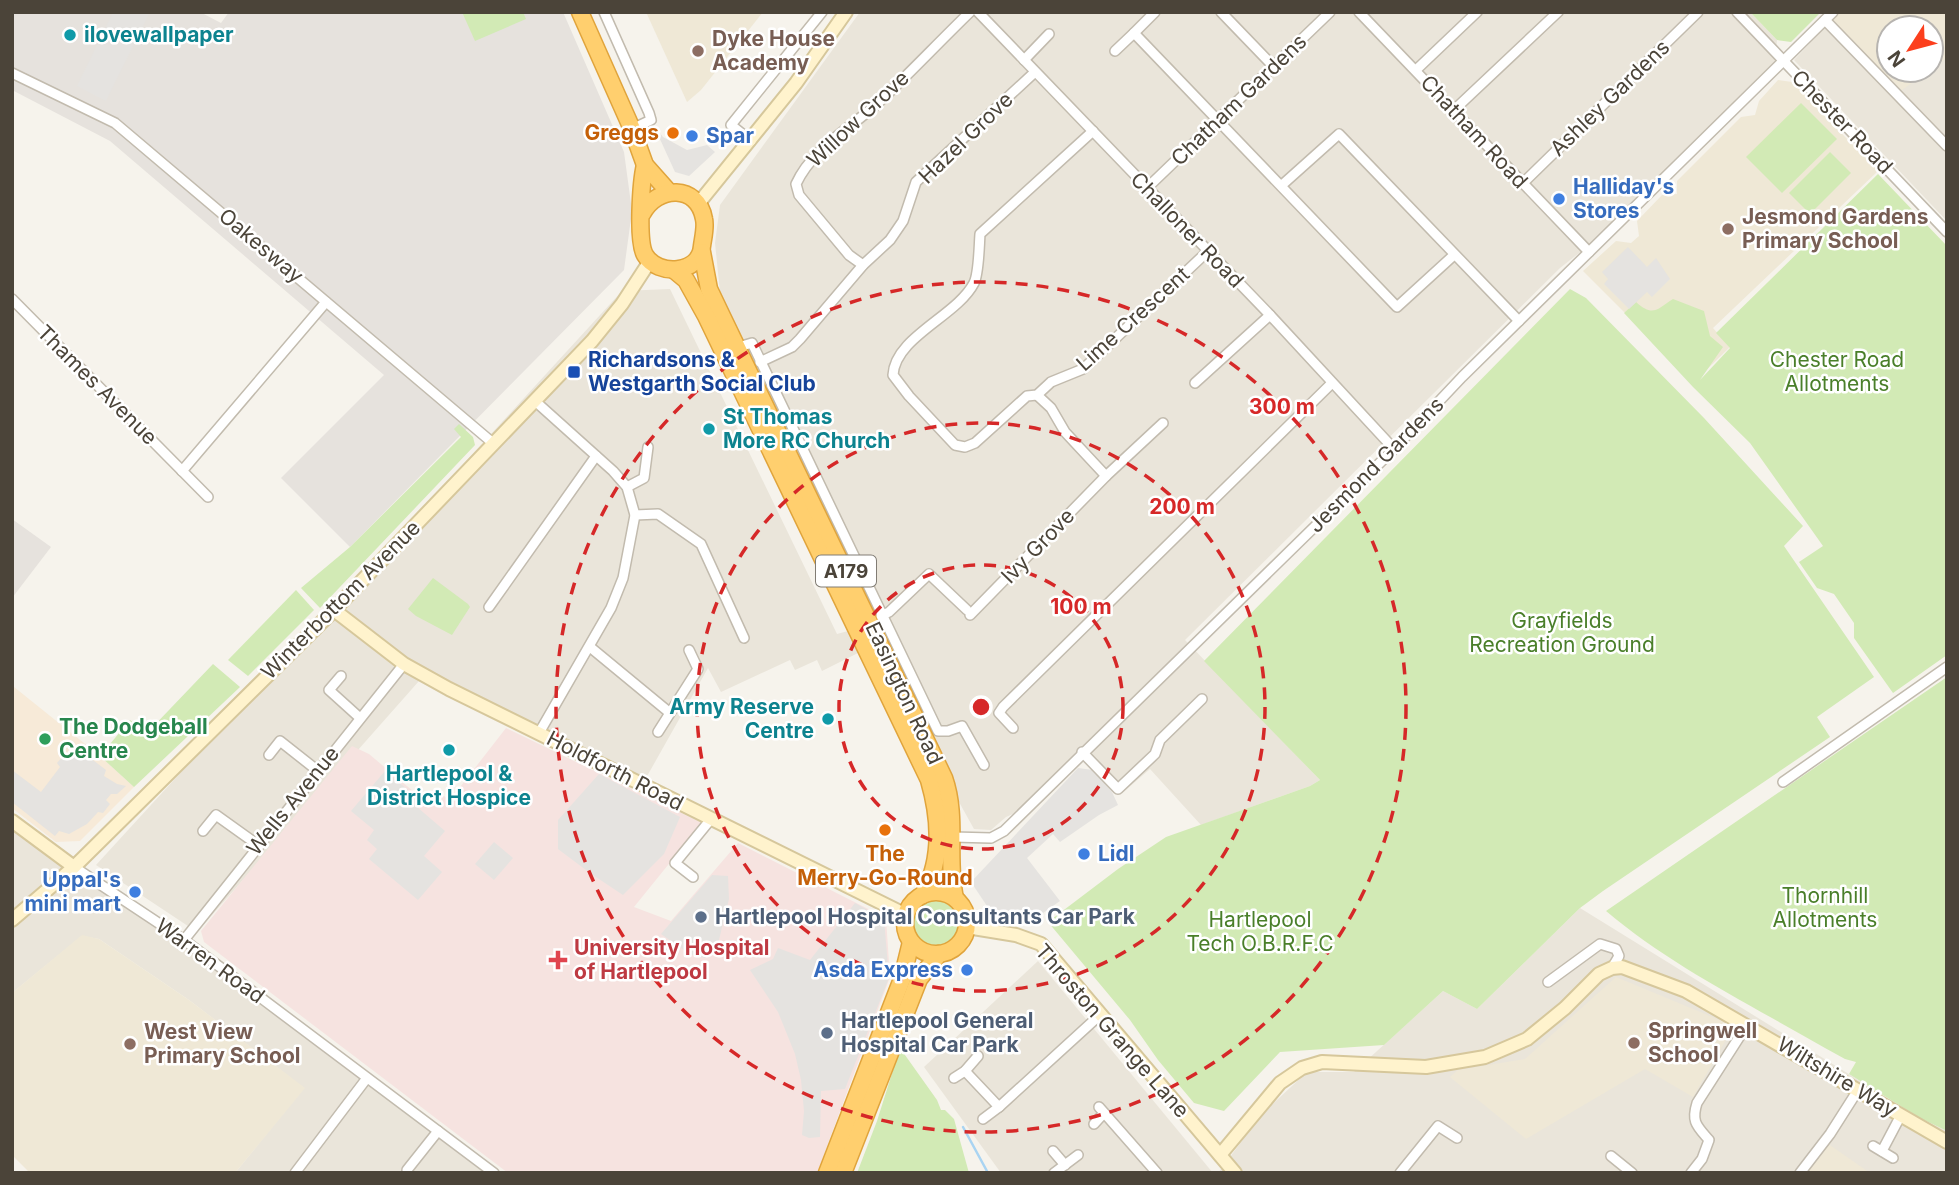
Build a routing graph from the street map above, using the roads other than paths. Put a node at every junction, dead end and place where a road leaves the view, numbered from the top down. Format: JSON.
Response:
{"nodes":[{"id":1,"x":580,"y":12,"type":"edge"},
{"id":2,"x":604,"y":12,"type":"edge"},
{"id":3,"x":822,"y":12,"type":"edge"},
{"id":4,"x":846,"y":12,"type":"edge"},
{"id":5,"x":970,"y":12,"type":"edge"},
{"id":6,"x":978,"y":12,"type":"edge"},
{"id":7,"x":1155,"y":12,"type":"edge"},
{"id":8,"x":1221,"y":12,"type":"edge"},
{"id":9,"x":1330,"y":12,"type":"edge"},
{"id":10,"x":1359,"y":12,"type":"edge"},
{"id":11,"x":1477,"y":12,"type":"edge"},
{"id":12,"x":1558,"y":12,"type":"edge"},
{"id":13,"x":1698,"y":12,"type":"edge"},
{"id":14,"x":1737,"y":12,"type":"edge"},
{"id":15,"x":1833,"y":12,"type":"edge"},
{"id":16,"x":1825,"y":20,"type":"junction"},
{"id":17,"x":1134,"y":33,"type":"junction"},
{"id":18,"x":1049,"y":34,"type":"dead end"},
{"id":19,"x":1115,"y":51,"type":"dead end"},
{"id":20,"x":1024,"y":60,"type":"junction"},
{"id":21,"x":1784,"y":61,"type":"junction"},
{"id":22,"x":1274,"y":67,"type":"junction"},
{"id":23,"x":1416,"y":70,"type":"junction"},
{"id":24,"x":12,"y":72,"type":"edge"},
{"id":25,"x":1035,"y":72,"type":"junction"},
{"id":26,"x":1454,"y":110,"type":"junction"},
{"id":27,"x":1217,"y":120,"type":"junction"},
{"id":28,"x":632,"y":129,"type":"junction"},
{"id":29,"x":1093,"y":131,"type":"junction"},
{"id":30,"x":751,"y":141,"type":"junction"},
{"id":31,"x":1947,"y":146,"type":"edge"},
{"id":32,"x":646,"y":165,"type":"junction"},
{"id":33,"x":1522,"y":183,"type":"junction"},
{"id":34,"x":1282,"y":185,"type":"junction"},
{"id":35,"x":1147,"y":188,"type":"junction"},
{"id":36,"x":669,"y":192,"type":"junction"},
{"id":37,"x":698,"y":204,"type":"junction"},
{"id":38,"x":642,"y":214,"type":"junction"},
{"id":39,"x":1947,"y":232,"type":"edge"},
{"id":40,"x":1208,"y":251,"type":"junction"},
{"id":41,"x":702,"y":252,"type":"junction"},
{"id":42,"x":1589,"y":252,"type":"junction"},
{"id":43,"x":1454,"y":255,"type":"junction"},
{"id":44,"x":650,"y":261,"type":"junction"},
{"id":45,"x":863,"y":265,"type":"junction"},
{"id":46,"x":674,"y":270,"type":"junction"},
{"id":47,"x":12,"y":299,"type":"edge"},
{"id":48,"x":326,"y":302,"type":"junction"},
{"id":49,"x":1270,"y":315,"type":"junction"},
{"id":50,"x":1519,"y":321,"type":"junction"},
{"id":51,"x":730,"y":351,"type":"junction"},
{"id":52,"x":760,"y":362,"type":"junction"},
{"id":53,"x":1195,"y":383,"type":"dead end"},
{"id":54,"x":1332,"y":383,"type":"junction"},
{"id":55,"x":1037,"y":394,"type":"junction"},
{"id":56,"x":535,"y":401,"type":"junction"},
{"id":57,"x":1163,"y":423,"type":"dead end"},
{"id":58,"x":494,"y":444,"type":"junction"},
{"id":59,"x":648,"y":447,"type":"dead end"},
{"id":60,"x":1394,"y":449,"type":"junction"},
{"id":61,"x":596,"y":456,"type":"junction"},
{"id":62,"x":182,"y":471,"type":"junction"},
{"id":63,"x":1106,"y":477,"type":"junction"},
{"id":64,"x":627,"y":486,"type":"junction"},
{"id":65,"x":208,"y":497,"type":"dead end"},
{"id":66,"x":635,"y":515,"type":"junction"},
{"id":67,"x":488,"y":607,"type":"dead end"},
{"id":68,"x":334,"y":610,"type":"junction"},
{"id":69,"x":881,"y":616,"type":"junction"},
{"id":70,"x":744,"y":638,"type":"dead end"},
{"id":71,"x":590,"y":647,"type":"junction"},
{"id":72,"x":689,"y":650,"type":"dead end"},
{"id":73,"x":404,"y":664,"type":"junction"},
{"id":74,"x":1947,"y":667,"type":"edge"},
{"id":75,"x":341,"y":676,"type":"dead end"},
{"id":76,"x":1202,"y":699,"type":"dead end"},
{"id":77,"x":670,"y":713,"type":"junction"},
{"id":78,"x":360,"y":718,"type":"junction"},
{"id":79,"x":1013,"y":728,"type":"dead end"},
{"id":80,"x":658,"y":732,"type":"dead end"},
{"id":81,"x":922,"y":732,"type":"junction"},
{"id":82,"x":540,"y":733,"type":"junction"},
{"id":83,"x":1082,"y":752,"type":"junction"},
{"id":84,"x":269,"y":755,"type":"dead end"},
{"id":85,"x":984,"y":765,"type":"dead end"},
{"id":86,"x":318,"y":771,"type":"junction"},
{"id":87,"x":1783,"y":782,"type":"dead end"},
{"id":88,"x":711,"y":819,"type":"junction"},
{"id":89,"x":12,"y":821,"type":"edge"},
{"id":90,"x":203,"y":831,"type":"dead end"},
{"id":91,"x":953,"y":837,"type":"junction"},
{"id":92,"x":258,"y":845,"type":"junction"},
{"id":93,"x":74,"y":867,"type":"junction"},
{"id":94,"x":693,"y":877,"type":"dead end"},
{"id":95,"x":923,"y":895,"type":"junction"},
{"id":96,"x":955,"y":898,"type":"junction"},
{"id":97,"x":906,"y":915,"type":"junction"},
{"id":98,"x":12,"y":920,"type":"edge"},
{"id":99,"x":967,"y":927,"type":"junction"},
{"id":100,"x":184,"y":940,"type":"junction"},
{"id":101,"x":911,"y":942,"type":"junction"},
{"id":102,"x":939,"y":954,"type":"junction"},
{"id":103,"x":1612,"y":968,"type":"junction"},
{"id":104,"x":1548,"y":982,"type":"dead end"},
{"id":105,"x":1101,"y":1014,"type":"junction"},
{"id":106,"x":1747,"y":1025,"type":"junction"},
{"id":107,"x":978,"y":1056,"type":"dead end"},
{"id":108,"x":965,"y":1071,"type":"junction"},
{"id":109,"x":954,"y":1077,"type":"dead end"},
{"id":110,"x":367,"y":1078,"type":"junction"},
{"id":111,"x":1858,"y":1090,"type":"junction"},
{"id":112,"x":999,"y":1107,"type":"junction"},
{"id":113,"x":1901,"y":1115,"type":"junction"},
{"id":114,"x":983,"y":1119,"type":"dead end"},
{"id":115,"x":1094,"y":1124,"type":"dead end"},
{"id":116,"x":438,"y":1131,"type":"junction"},
{"id":117,"x":1457,"y":1138,"type":"dead end"},
{"id":118,"x":1947,"y":1142,"type":"edge"},
{"id":119,"x":1053,"y":1151,"type":"dead end"},
{"id":120,"x":1078,"y":1155,"type":"dead end"},
{"id":121,"x":1220,"y":1155,"type":"junction"},
{"id":122,"x":1611,"y":1156,"type":"dead end"},
{"id":123,"x":1893,"y":1158,"type":"dead end"},
{"id":124,"x":1065,"y":1165,"type":"junction"},
{"id":125,"x":407,"y":1170,"type":"dead end"},
{"id":126,"x":493,"y":1172,"type":"edge"},
{"id":127,"x":295,"y":1173,"type":"edge"},
{"id":128,"x":827,"y":1173,"type":"edge"},
{"id":129,"x":843,"y":1173,"type":"edge"},
{"id":130,"x":1054,"y":1173,"type":"edge"},
{"id":131,"x":1157,"y":1173,"type":"edge"},
{"id":132,"x":1235,"y":1173,"type":"edge"},
{"id":133,"x":1400,"y":1173,"type":"edge"},
{"id":134,"x":1632,"y":1173,"type":"edge"},
{"id":135,"x":1691,"y":1173,"type":"edge"},
{"id":136,"x":1800,"y":1173,"type":"edge"}],
"edges":[{"from":1,"to":28,"type":"highway"},
{"from":2,"to":28,"type":"street"},
{"from":3,"to":30,"type":"street"},
{"from":4,"to":30,"type":"street"},
{"from":5,"to":45,"type":"street","name":"Willow Grove"},
{"from":6,"to":20,"type":"street","name":"Challoner Road"},
{"from":7,"to":17,"type":"street"},
{"from":8,"to":22,"type":"street"},
{"from":9,"to":22,"type":"street","name":"Chatham Gardens"},
{"from":10,"to":23,"type":"street","name":"Chatham Road"},
{"from":11,"to":23,"type":"street"},
{"from":12,"to":26,"type":"street"},
{"from":13,"to":33,"type":"street","name":"Ashley Gardens"},
{"from":14,"to":21,"type":"street","name":"Chester Road"},
{"from":15,"to":16,"type":"street","name":"Jesmond Gardens"},
{"from":16,"to":21,"type":"street","name":"Jesmond Gardens"},
{"from":16,"to":31,"type":"street"},
{"from":17,"to":19,"type":"street"},
{"from":17,"to":27,"type":"street"},
{"from":18,"to":20,"type":"street"},
{"from":20,"to":25,"type":"street","name":"Challoner Road"},
{"from":21,"to":39,"type":"street","name":"Chester Road"},
{"from":21,"to":42,"type":"street","name":"Jesmond Gardens"},
{"from":22,"to":27,"type":"street","name":"Chatham Gardens"},
{"from":23,"to":26,"type":"street","name":"Chatham Road"},
{"from":24,"to":48,"type":"street","name":"Oakesway"},
{"from":25,"to":29,"type":"street","name":"Challoner Road"},
{"from":25,"to":45,"type":"street","name":"Hazel Grove"},
{"from":26,"to":33,"type":"street","name":"Chatham Road"},
{"from":27,"to":34,"type":"street"},
{"from":27,"to":35,"type":"street","name":"Chatham Gardens"},
{"from":28,"to":32,"type":"highway"},
{"from":29,"to":35,"type":"street","name":"Challoner Road"},
{"from":29,"to":55,"type":"street","name":"Lime Crescent"},
{"from":30,"to":37,"type":"street"},
{"from":32,"to":36,"type":"highway"},
{"from":32,"to":38,"type":"highway"},
{"from":33,"to":42,"type":"street","name":"Chatham Road"},
{"from":34,"to":43,"type":"street"},
{"from":34,"to":43,"type":"street"},
{"from":35,"to":40,"type":"street","name":"Challoner Road"},
{"from":36,"to":37,"type":"highway"},
{"from":36,"to":38,"type":"highway"},
{"from":37,"to":41,"type":"highway","number":"A179"},
{"from":38,"to":44,"type":"highway"},
{"from":40,"to":49,"type":"street","name":"Challoner Road"},
{"from":40,"to":55,"type":"street","name":"Lime Crescent"},
{"from":41,"to":46,"type":"highway"},
{"from":41,"to":51,"type":"highway","name":"Easington Road","number":"A179"},
{"from":42,"to":50,"type":"street","name":"Jesmond Gardens"},
{"from":43,"to":50,"type":"street"},
{"from":44,"to":46,"type":"highway","number":"A179"},
{"from":44,"to":56,"type":"street","name":"Winterbottom Avenue"},
{"from":45,"to":52,"type":"street","name":"Hazel Grove"},
{"from":46,"to":51,"type":"highway","name":"Easington Road","number":"A179"},
{"from":47,"to":62,"type":"street","name":"Thames Avenue"},
{"from":48,"to":58,"type":"street","name":"Oakesway"},
{"from":48,"to":62,"type":"street"},
{"from":49,"to":53,"type":"street"},
{"from":49,"to":54,"type":"street","name":"Challoner Road"},
{"from":50,"to":60,"type":"street","name":"Jesmond Gardens"},
{"from":51,"to":52,"type":"street"},
{"from":51,"to":81,"type":"highway","name":"Easington Road","number":"A179"},
{"from":52,"to":69,"type":"street","name":"Easington Road"},
{"from":54,"to":60,"type":"street","name":"Challoner Road"},
{"from":54,"to":79,"type":"street"},
{"from":55,"to":63,"type":"street"},
{"from":56,"to":58,"type":"street","name":"Winterbottom Avenue"},
{"from":56,"to":61,"type":"street"},
{"from":57,"to":63,"type":"street","name":"Ivy Grove"},
{"from":58,"to":68,"type":"street","name":"Winterbottom Avenue"},
{"from":59,"to":64,"type":"street"},
{"from":60,"to":83,"type":"street","name":"Jesmond Gardens"},
{"from":61,"to":64,"type":"street"},
{"from":61,"to":67,"type":"street"},
{"from":62,"to":65,"type":"street","name":"Thames Avenue"},
{"from":63,"to":69,"type":"street","name":"Ivy Grove"},
{"from":64,"to":66,"type":"street"},
{"from":66,"to":70,"type":"street"},
{"from":66,"to":71,"type":"street"},
{"from":68,"to":73,"type":"street","name":"Holdforth Road"},
{"from":68,"to":93,"type":"street","name":"Winterbottom Avenue"},
{"from":69,"to":81,"type":"street","name":"Easington Road"},
{"from":71,"to":77,"type":"street"},
{"from":71,"to":82,"type":"street"},
{"from":72,"to":77,"type":"street"},
{"from":73,"to":78,"type":"street","name":"Wells Avenue"},
{"from":73,"to":82,"type":"street","name":"Holdforth Road"},
{"from":74,"to":87,"type":"street"},
{"from":75,"to":78,"type":"street"},
{"from":76,"to":83,"type":"street"},
{"from":77,"to":80,"type":"street"},
{"from":78,"to":86,"type":"street","name":"Wells Avenue"},
{"from":81,"to":85,"type":"street","name":"Easington Road"},
{"from":81,"to":91,"type":"highway","name":"Easington Road","number":"A179"},
{"from":81,"to":95,"type":"highway","name":"Easington Road","number":"A179"},
{"from":82,"to":88,"type":"street","name":"Holdforth Road"},
{"from":83,"to":91,"type":"street","name":"Jesmond Gardens"},
{"from":84,"to":86,"type":"street"},
{"from":86,"to":92,"type":"street","name":"Wells Avenue"},
{"from":88,"to":94,"type":"street"},
{"from":88,"to":97,"type":"street","name":"Holdforth Road"},
{"from":89,"to":93,"type":"street","name":"Warren Road"},
{"from":90,"to":92,"type":"street"},
{"from":91,"to":96,"type":"highway","name":"Easington Road","number":"A179"},
{"from":92,"to":100,"type":"street","name":"Wells Avenue"},
{"from":93,"to":98,"type":"street","name":"Winterbottom Avenue"},
{"from":93,"to":100,"type":"street","name":"Warren Road"},
{"from":95,"to":96,"type":"highway"},
{"from":95,"to":97,"type":"highway","name":"Easington Road"},
{"from":96,"to":99,"type":"highway","name":"Easington Road"},
{"from":97,"to":101,"type":"highway"},
{"from":99,"to":102,"type":"highway"},
{"from":99,"to":105,"type":"street","name":"Throston Grange Lane"},
{"from":100,"to":110,"type":"street","name":"Warren Road"},
{"from":101,"to":102,"type":"highway"},
{"from":101,"to":128,"type":"highway"},
{"from":102,"to":129,"type":"highway"},
{"from":103,"to":104,"type":"street"},
{"from":103,"to":106,"type":"street","name":"Wiltshire Way"},
{"from":103,"to":121,"type":"street"},
{"from":105,"to":112,"type":"street"},
{"from":105,"to":121,"type":"street","name":"Throston Grange Lane"},
{"from":106,"to":111,"type":"street","name":"Wiltshire Way"},
{"from":106,"to":135,"type":"street"},
{"from":107,"to":108,"type":"street"},
{"from":108,"to":109,"type":"street"},
{"from":108,"to":112,"type":"street"},
{"from":110,"to":116,"type":"street","name":"Warren Road"},
{"from":110,"to":127,"type":"street"},
{"from":111,"to":113,"type":"street","name":"Wiltshire Way"},
{"from":111,"to":136,"type":"street"},
{"from":112,"to":114,"type":"street"},
{"from":113,"to":118,"type":"street","name":"Wiltshire Way"},
{"from":113,"to":123,"type":"street"},
{"from":115,"to":131,"type":"street"},
{"from":116,"to":125,"type":"street"},
{"from":116,"to":126,"type":"street","name":"Warren Road"},
{"from":117,"to":133,"type":"street"},
{"from":119,"to":124,"type":"street"},
{"from":120,"to":124,"type":"street"},
{"from":121,"to":132,"type":"street","name":"Throston Grange Lane"},
{"from":122,"to":134,"type":"street"},
{"from":124,"to":130,"type":"street"}]}
